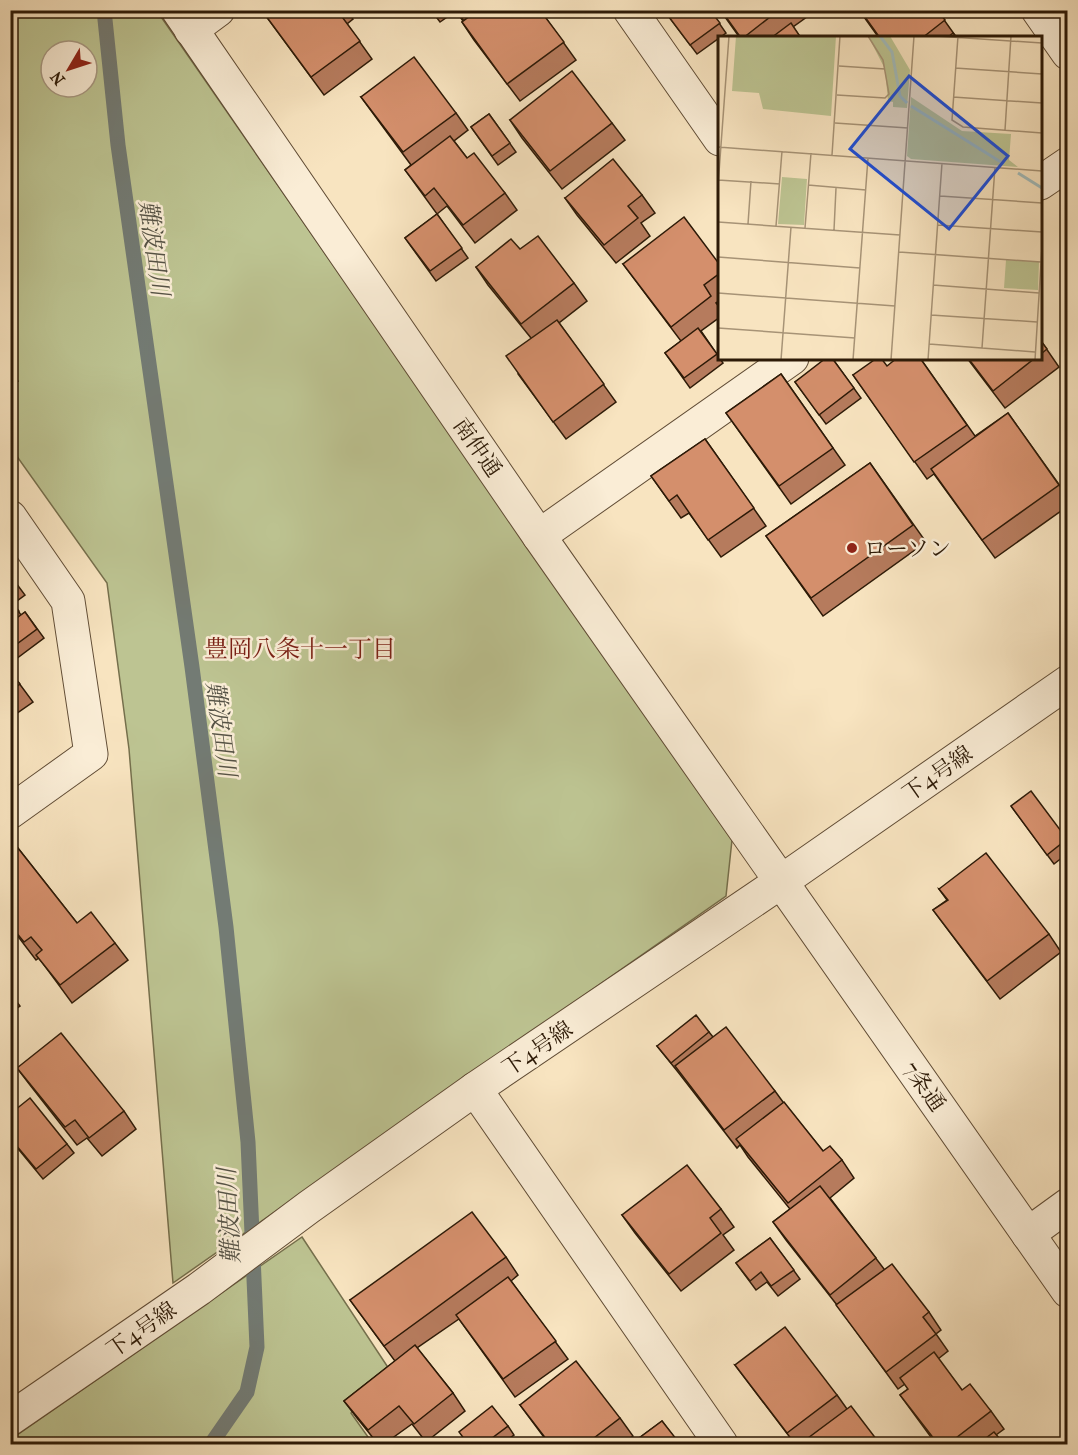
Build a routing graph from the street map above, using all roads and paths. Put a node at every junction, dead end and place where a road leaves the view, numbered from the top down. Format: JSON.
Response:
{"nodes":[{"id":1,"x":218,"y":10,"type":"edge"},
{"id":2,"x":630,"y":10,"type":"edge"},
{"id":3,"x":1038,"y":10,"type":"edge"},
{"id":4,"x":184,"y":20,"type":"edge"},
{"id":5,"x":1068,"y":53,"type":"edge"},
{"id":6,"x":718,"y":136,"type":"edge"},
{"id":7,"x":1068,"y":164,"type":"edge"},
{"id":8,"x":1042,"y":182,"type":"edge"},
{"id":9,"x":789,"y":360,"type":"edge"},
{"id":10,"x":10,"y":517,"type":"edge"},
{"id":11,"x":539,"y":536,"type":"junction"},
{"id":12,"x":1068,"y":682,"type":"edge"},
{"id":13,"x":10,"y":812,"type":"edge"},
{"id":14,"x":782,"y":881,"type":"junction"},
{"id":15,"x":475,"y":1089,"type":"junction"},
{"id":16,"x":1068,"y":1205,"type":"edge"},
{"id":17,"x":1028,"y":1234,"type":"junction"},
{"id":18,"x":1068,"y":1291,"type":"edge"},
{"id":19,"x":10,"y":1419,"type":"edge"},
{"id":20,"x":721,"y":1444,"type":"edge"}],
"edges":[{"from":1,"to":4,"type":"street"},
{"from":2,"to":6,"type":"street"},
{"from":3,"to":5,"type":"street"},
{"from":4,"to":11,"type":"street","name":"南仲通"},
{"from":7,"to":8,"type":"street"},
{"from":9,"to":11,"type":"street"},
{"from":10,"to":13,"type":"street"},
{"from":11,"to":14,"type":"street","name":"南仲通"},
{"from":12,"to":14,"type":"street","name":"下4号線"},
{"from":14,"to":15,"type":"street","name":"下4号線"},
{"from":14,"to":17,"type":"street","name":"7条通"},
{"from":15,"to":19,"type":"street","name":"下4号線"},
{"from":15,"to":20,"type":"street"},
{"from":16,"to":17,"type":"street"},
{"from":17,"to":18,"type":"street","name":"7条通"}]}
